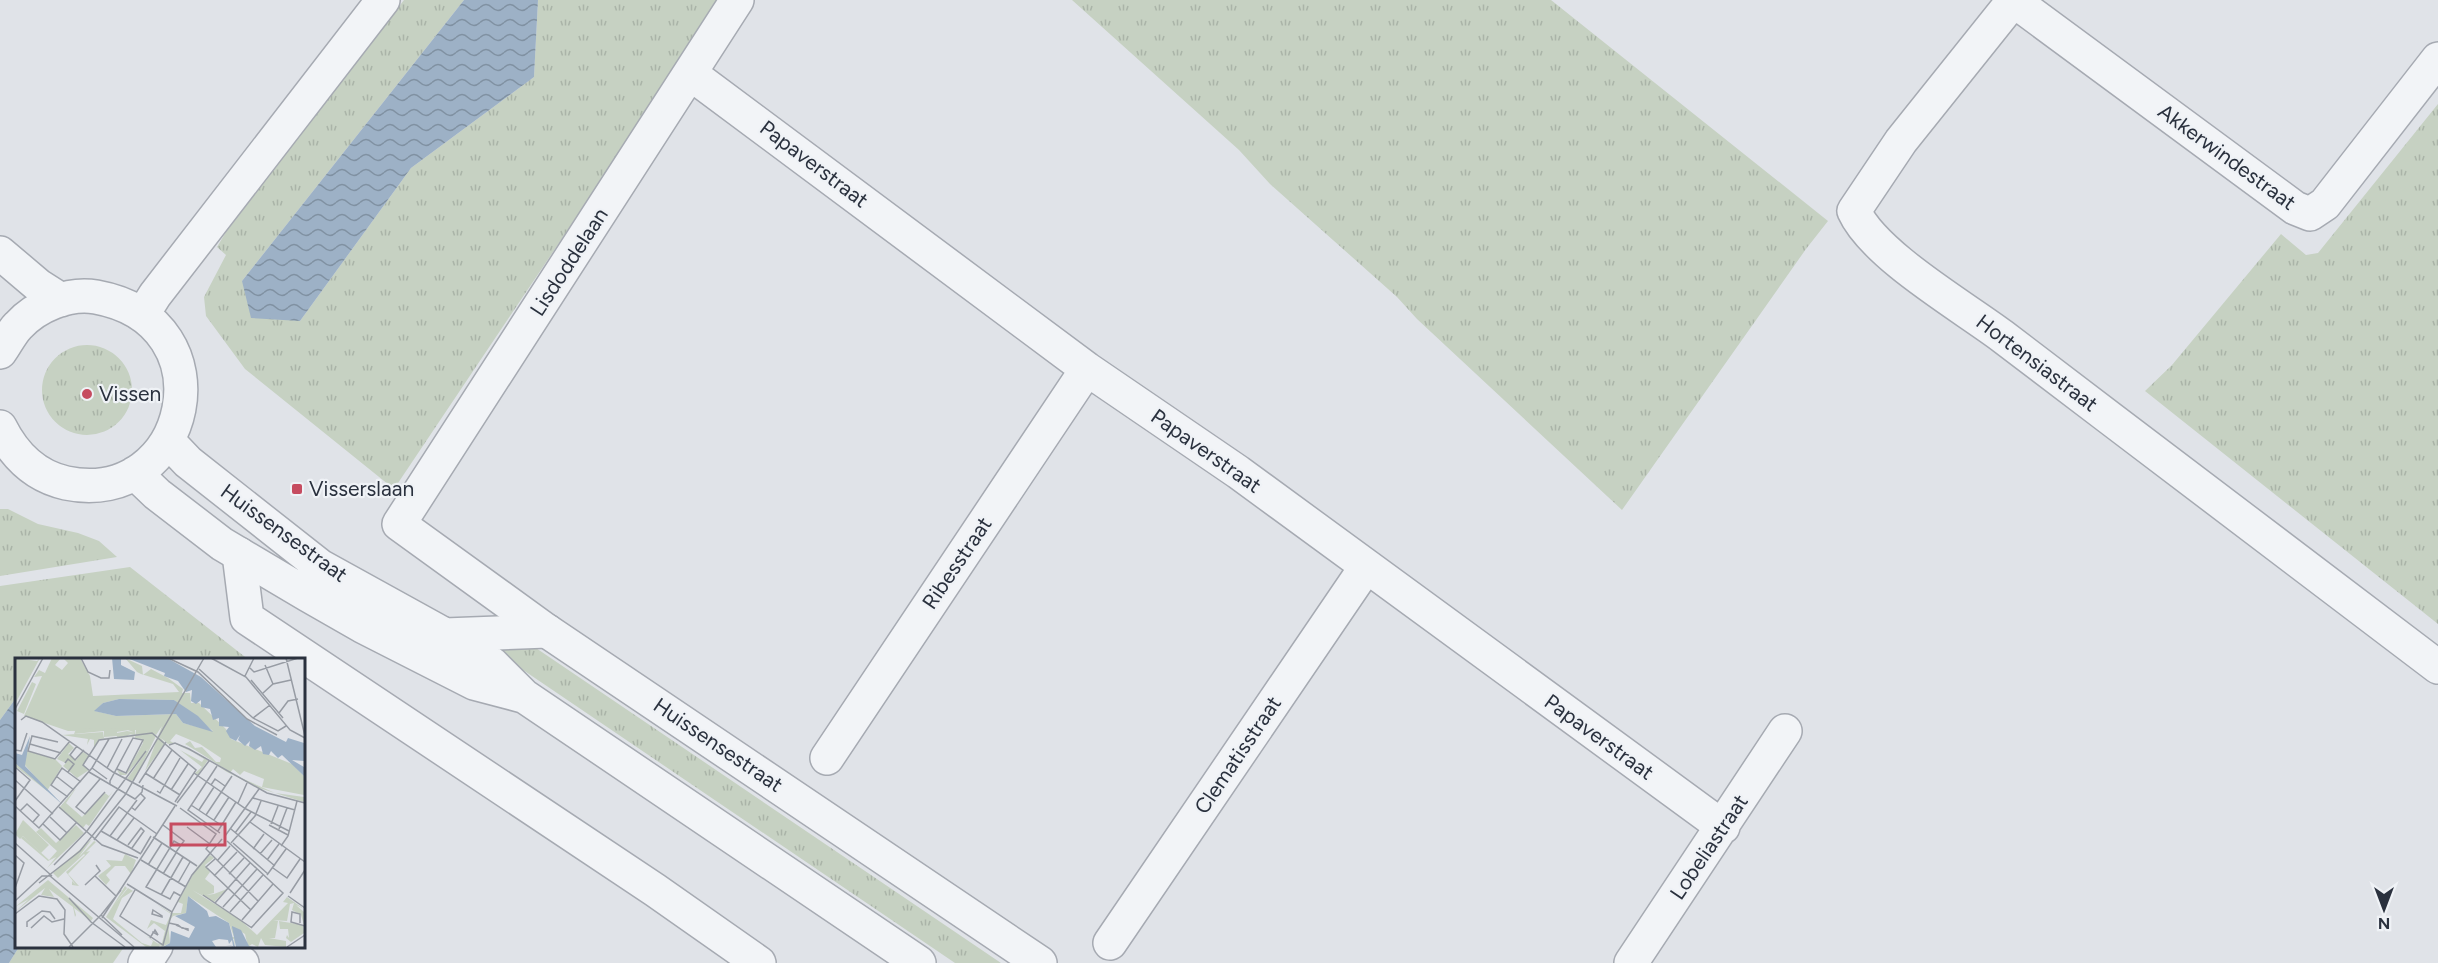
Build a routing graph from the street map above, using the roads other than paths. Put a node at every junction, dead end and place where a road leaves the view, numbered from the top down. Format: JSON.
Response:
{"nodes":[{"id":1,"x":383,"y":0,"type":"edge"},
{"id":2,"x":737,"y":0,"type":"edge"},
{"id":3,"x":2013,"y":0,"type":"edge"},
{"id":4,"x":2438,"y":59,"type":"edge"},
{"id":5,"x":691,"y":74,"type":"junction"},
{"id":6,"x":0,"y":253,"type":"edge"},
{"id":7,"x":61,"y":300,"type":"junction"},
{"id":8,"x":143,"y":314,"type":"junction"},
{"id":9,"x":5,"y":329,"type":"edge"},
{"id":10,"x":1087,"y":369,"type":"junction"},
{"id":11,"x":168,"y":441,"type":"junction"},
{"id":12,"x":3,"y":443,"type":"edge"},
{"id":13,"x":135,"y":473,"type":"junction"},
{"id":14,"x":399,"y":524,"type":"joint"},
{"id":15,"x":239,"y":554,"type":"junction"},
{"id":16,"x":1366,"y":567,"type":"junction"},
{"id":17,"x":547,"y":631,"type":"junction"},
{"id":18,"x":445,"y":635,"type":"junction"},
{"id":19,"x":297,"y":658,"type":"edge"},
{"id":20,"x":306,"y":665,"type":"edge"},
{"id":21,"x":2438,"y":668,"type":"edge"},
{"id":22,"x":525,"y":696,"type":"junction"},
{"id":23,"x":1785,"y":731,"type":"dead end"},
{"id":24,"x":827,"y":758,"type":"dead end"},
{"id":25,"x":1723,"y":827,"type":"junction"},
{"id":26,"x":1110,"y":943,"type":"dead end"},
{"id":27,"x":155,"y":948,"type":"edge"},
{"id":28,"x":219,"y":948,"type":"edge"},
{"id":29,"x":145,"y":963,"type":"edge"},
{"id":30,"x":242,"y":963,"type":"edge"},
{"id":31,"x":759,"y":963,"type":"edge"},
{"id":32,"x":919,"y":963,"type":"edge"},
{"id":33,"x":1040,"y":963,"type":"edge"},
{"id":34,"x":1632,"y":963,"type":"edge"}],
"edges":[{"from":1,"to":8,"type":"street"},
{"from":2,"to":5,"type":"street","name":"Lisdoddelaan"},
{"from":3,"to":4,"type":"street","name":"Akkerwindestraat"},
{"from":3,"to":21,"type":"street","name":"Hortensiastraat"},
{"from":5,"to":10,"type":"street","name":"Papaverstraat"},
{"from":5,"to":14,"type":"street","name":"Lisdoddelaan"},
{"from":6,"to":7,"type":"street"},
{"from":7,"to":8,"type":"street"},
{"from":7,"to":9,"type":"street"},
{"from":8,"to":11,"type":"street"},
{"from":10,"to":16,"type":"street","name":"Papaverstraat"},
{"from":10,"to":24,"type":"street","name":"Ribesstraat"},
{"from":11,"to":13,"type":"street"},
{"from":11,"to":18,"type":"street","name":"Huissensestraat"},
{"from":12,"to":13,"type":"street"},
{"from":13,"to":15,"type":"street","name":"Huissensestraat"},
{"from":14,"to":17,"type":"street","name":"Huissensestraat"},
{"from":15,"to":19,"type":"street","name":"Huissensestraat"},
{"from":15,"to":22,"type":"street","name":"Huissensestraat"},
{"from":16,"to":25,"type":"street","name":"Papaverstraat"},
{"from":16,"to":26,"type":"street","name":"Clematisstraat"},
{"from":17,"to":18,"type":"street"},
{"from":17,"to":33,"type":"street","name":"Huissensestraat"},
{"from":18,"to":22,"type":"street","name":"Huissensestraat"},
{"from":20,"to":31,"type":"street","name":"Huissensestraat"},
{"from":22,"to":32,"type":"street","name":"Huissensestraat"},
{"from":23,"to":25,"type":"street","name":"Lobeliastraat"},
{"from":25,"to":34,"type":"street","name":"Lobeliastraat"},
{"from":27,"to":29,"type":"street"},
{"from":28,"to":30,"type":"street"}]}
